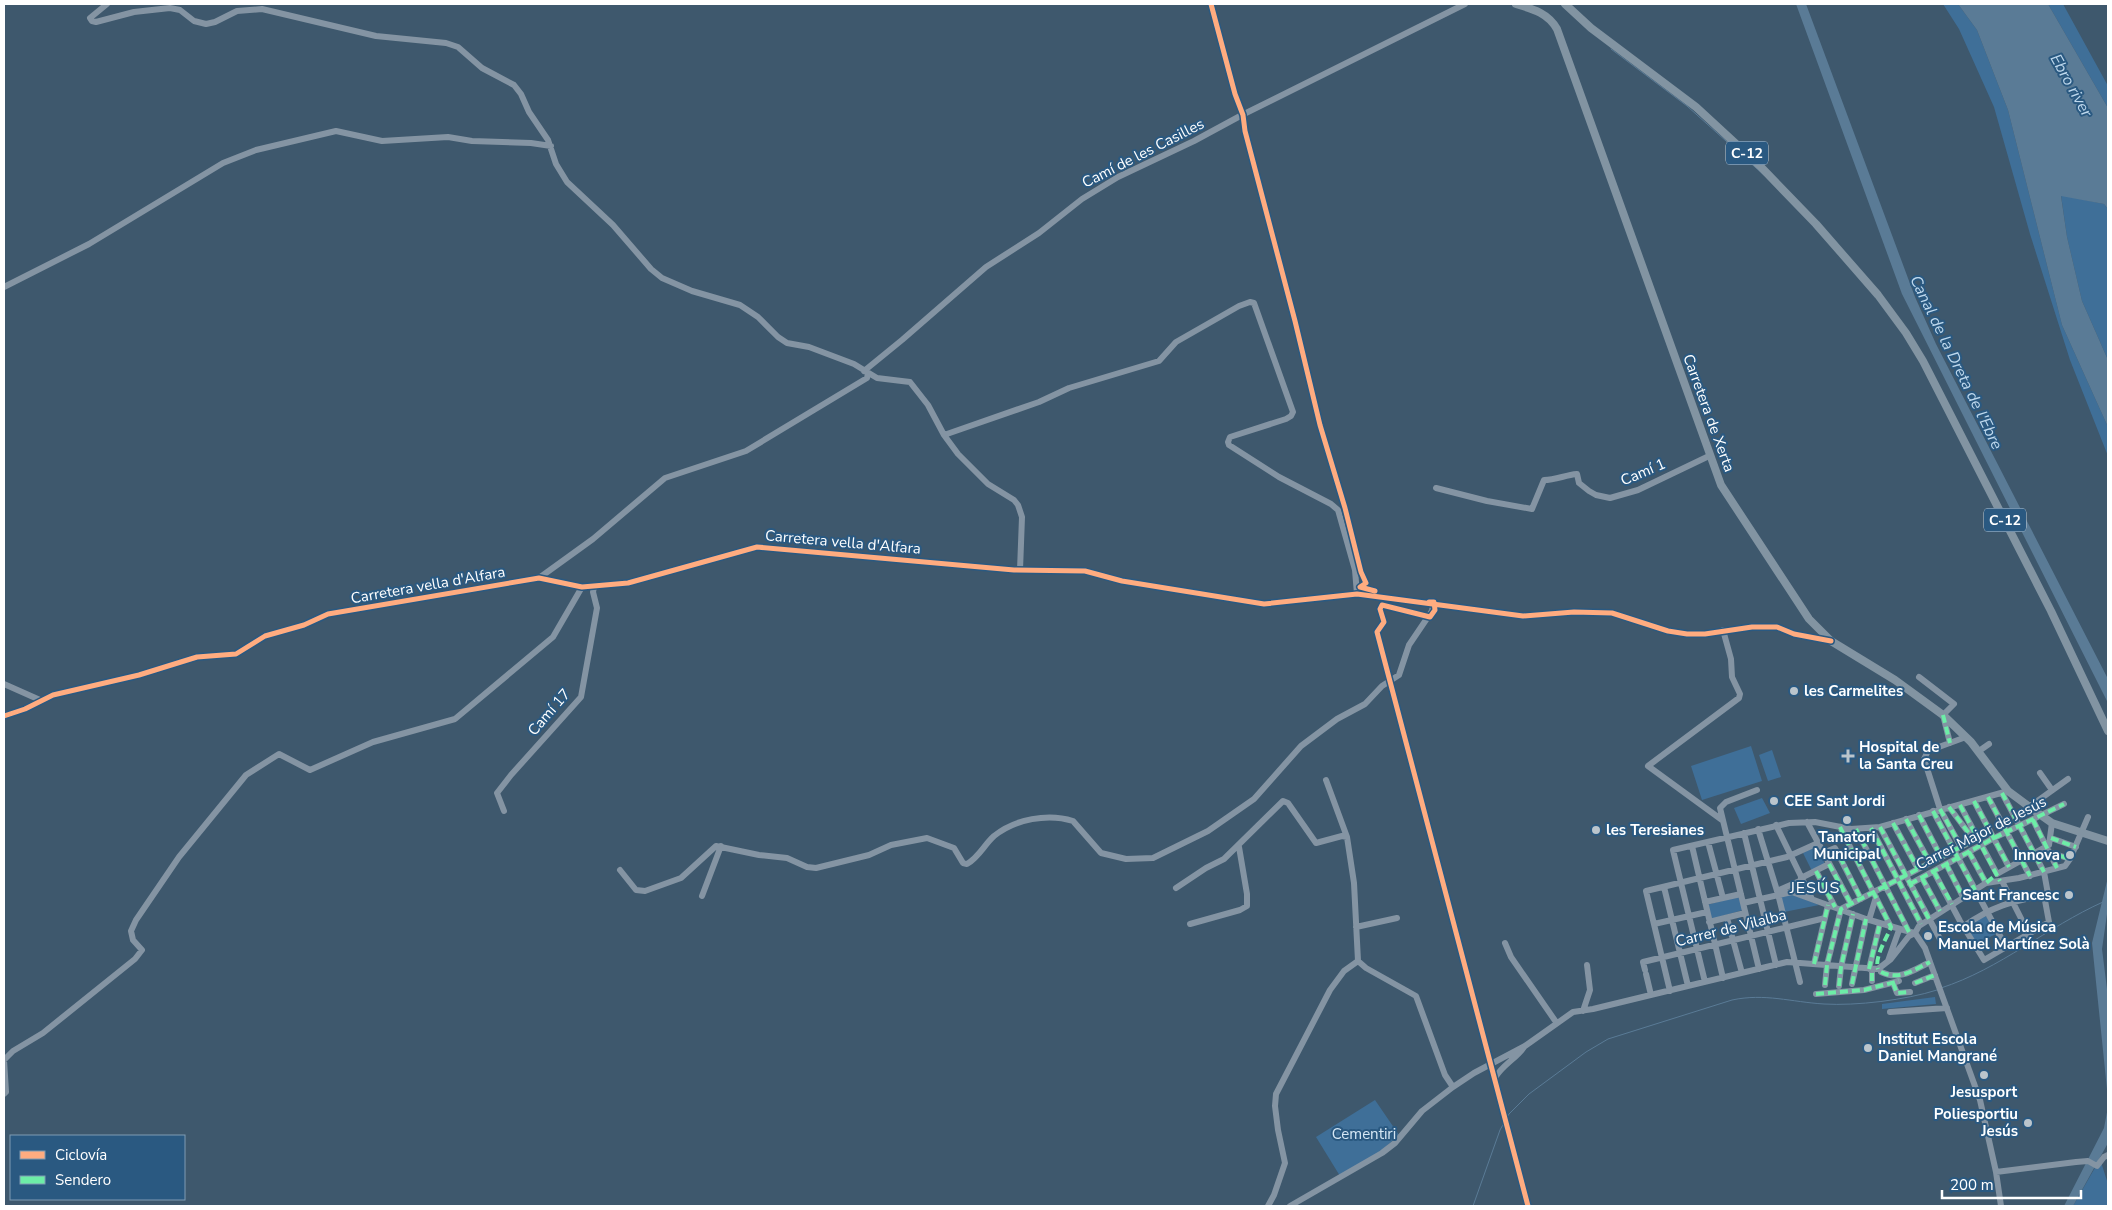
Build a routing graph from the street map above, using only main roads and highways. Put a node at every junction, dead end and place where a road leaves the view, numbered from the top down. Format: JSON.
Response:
{"nodes":[{"id":1,"x":1516,"y":4,"type":"edge"},
{"id":2,"x":1563,"y":4,"type":"edge"},
{"id":3,"x":1571,"y":4,"type":"edge"},
{"id":4,"x":1524,"y":5,"type":"edge"},
{"id":5,"x":1620,"y":47,"type":"junction"},
{"id":6,"x":2108,"y":731,"type":"edge"},
{"id":7,"x":2108,"y":841,"type":"edge"}],
"edges":[{"from":1,"to":4,"type":"main road"},
{"from":2,"to":5,"type":"main road","number":"C-12"},
{"from":3,"to":5,"type":"main road","number":"C-12"},
{"from":4,"to":7,"type":"main road","name":"Carretera de Xerta"},
{"from":5,"to":6,"type":"main road","number":"C-12"}]}
